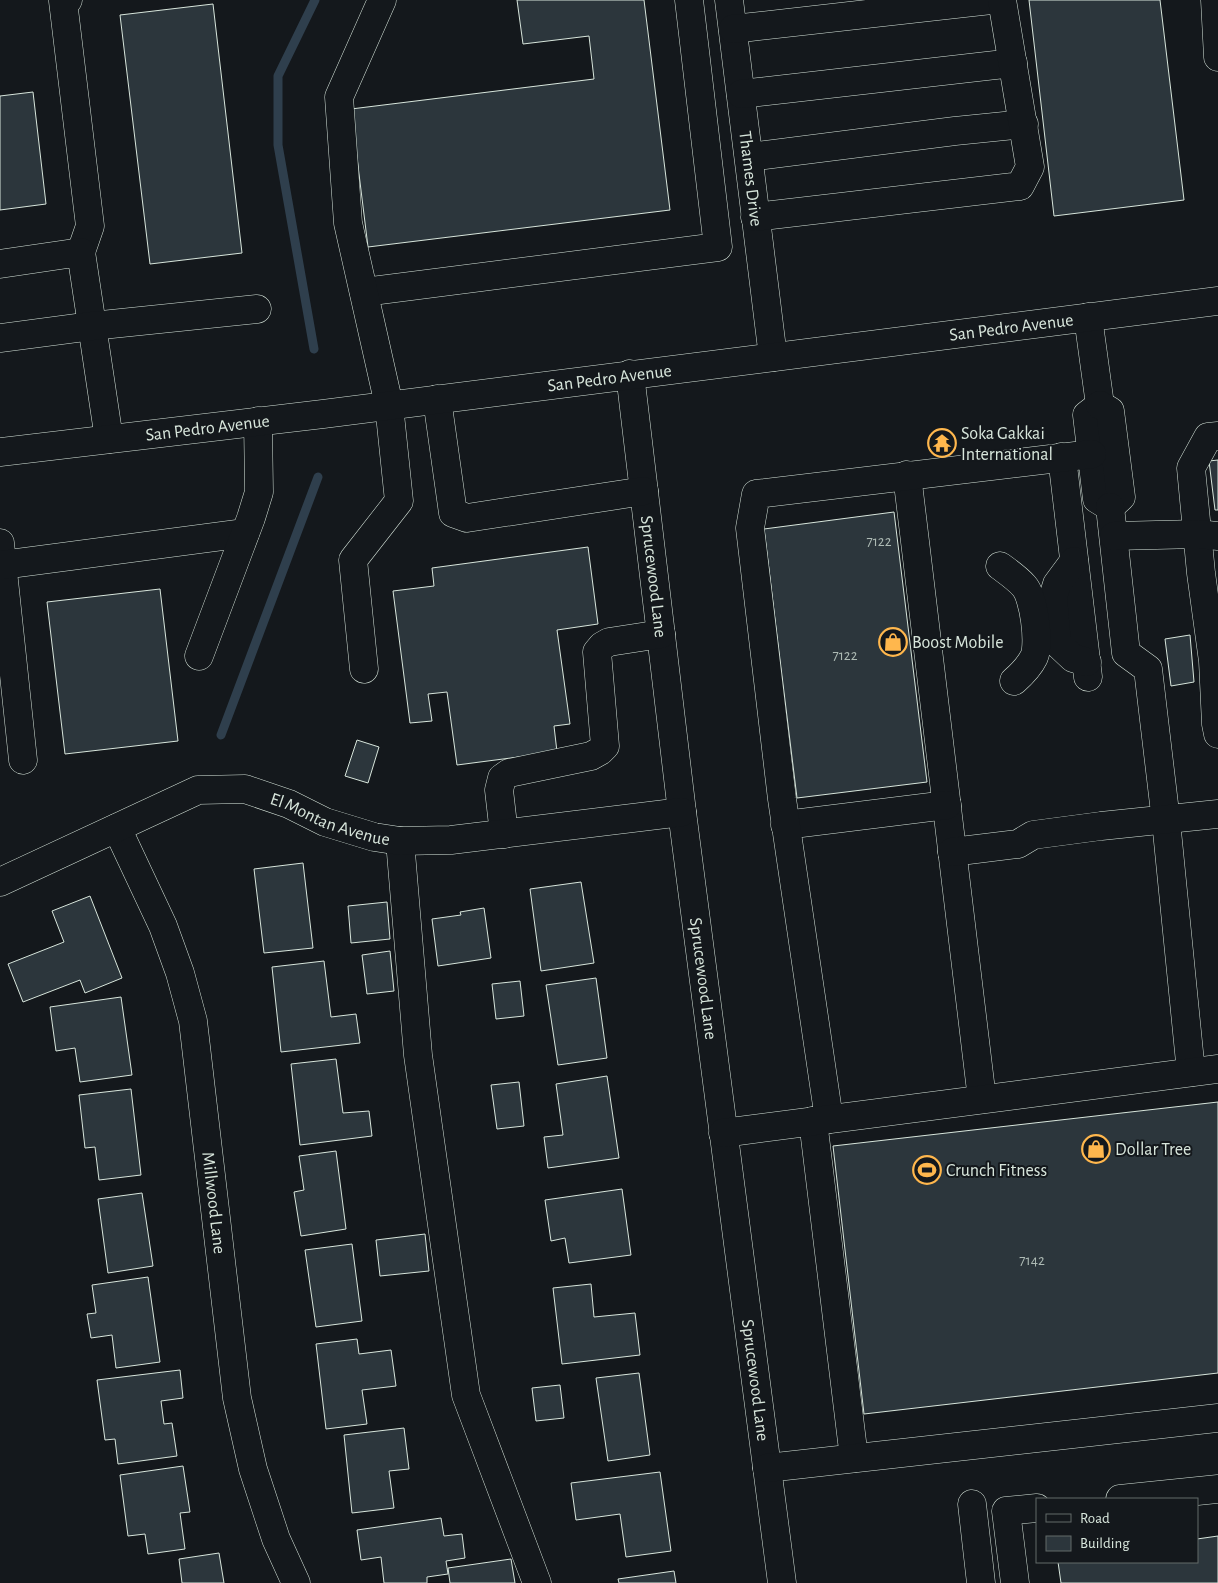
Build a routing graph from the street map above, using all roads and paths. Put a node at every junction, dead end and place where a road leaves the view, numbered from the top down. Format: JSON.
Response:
{"nodes":[{"id":1,"x":63,"y":0,"type":"edge"},
{"id":2,"x":68,"y":0,"type":"edge"},
{"id":3,"x":382,"y":0,"type":"edge"},
{"id":4,"x":689,"y":0,"type":"edge"},
{"id":5,"x":729,"y":0,"type":"edge"},
{"id":6,"x":991,"y":0,"type":"edge"},
{"id":7,"x":1002,"y":0,"type":"edge"},
{"id":8,"x":1214,"y":0,"type":"edge"},
{"id":9,"x":733,"y":29,"type":"junction"},
{"id":10,"x":1218,"y":57,"type":"edge"},
{"id":11,"x":1013,"y":63,"type":"junction"},
{"id":12,"x":741,"y":94,"type":"junction"},
{"id":13,"x":1024,"y":124,"type":"junction"},
{"id":14,"x":749,"y":157,"type":"junction"},
{"id":15,"x":755,"y":217,"type":"junction"},
{"id":16,"x":81,"y":252,"type":"junction"},
{"id":17,"x":0,"y":264,"type":"edge"},
{"id":18,"x":364,"y":292,"type":"junction"},
{"id":19,"x":1218,"y":301,"type":"edge"},
{"id":20,"x":257,"y":309,"type":"dead end"},
{"id":21,"x":1088,"y":317,"type":"junction"},
{"id":22,"x":92,"y":326,"type":"junction"},
{"id":23,"x":0,"y":338,"type":"edge"},
{"id":24,"x":773,"y":357,"type":"junction"},
{"id":25,"x":630,"y":374,"type":"junction"},
{"id":26,"x":438,"y":399,"type":"junction"},
{"id":27,"x":389,"y":405,"type":"junction"},
{"id":28,"x":1100,"y":405,"type":"junction"},
{"id":29,"x":258,"y":421,"type":"junction"},
{"id":30,"x":1218,"y":436,"type":"edge"},
{"id":31,"x":108,"y":439,"type":"junction"},
{"id":32,"x":0,"y":452,"type":"edge"},
{"id":33,"x":1092,"y":454,"type":"junction"},
{"id":34,"x":1062,"y":457,"type":"junction"},
{"id":35,"x":907,"y":475,"type":"junction"},
{"id":36,"x":644,"y":491,"type":"junction"},
{"id":37,"x":1110,"y":507,"type":"junction"},
{"id":38,"x":245,"y":533,"type":"junction"},
{"id":39,"x":1208,"y":535,"type":"edge"},
{"id":40,"x":1114,"y":536,"type":"junction"},
{"id":41,"x":1,"y":554,"type":"edge"},
{"id":42,"x":1000,"y":566,"type":"dead end"},
{"id":43,"x":661,"y":634,"type":"junction"},
{"id":44,"x":199,"y":656,"type":"dead end"},
{"id":45,"x":1215,"y":662,"type":"edge"},
{"id":46,"x":364,"y":668,"type":"dead end"},
{"id":47,"x":1087,"y":669,"type":"dead end"},
{"id":48,"x":1014,"y":681,"type":"dead end"},
{"id":49,"x":1218,"y":734,"type":"edge"},
{"id":50,"x":23,"y":760,"type":"dead end"},
{"id":51,"x":947,"y":805,"type":"junction"},
{"id":52,"x":682,"y":812,"type":"junction"},
{"id":53,"x":1218,"y":814,"type":"edge"},
{"id":54,"x":1166,"y":821,"type":"junction"},
{"id":55,"x":785,"y":825,"type":"junction"},
{"id":56,"x":117,"y":828,"type":"junction"},
{"id":57,"x":504,"y":834,"type":"junction"},
{"id":58,"x":400,"y":841,"type":"junction"},
{"id":59,"x":952,"y":852,"type":"junction"},
{"id":60,"x":0,"y":882,"type":"edge"},
{"id":61,"x":1218,"y":1070,"type":"edge"},
{"id":62,"x":1191,"y":1072,"type":"junction"},
{"id":63,"x":982,"y":1099,"type":"junction"},
{"id":64,"x":821,"y":1120,"type":"junction"},
{"id":65,"x":724,"y":1133,"type":"junction"},
{"id":66,"x":1218,"y":1418,"type":"edge"},
{"id":67,"x":854,"y":1458,"type":"junction"},
{"id":68,"x":767,"y":1468,"type":"junction"},
{"id":69,"x":1218,"y":1489,"type":"edge"},
{"id":70,"x":1130,"y":1498,"type":"edge"},
{"id":71,"x":972,"y":1504,"type":"dead end"},
{"id":72,"x":1036,"y":1508,"type":"edge"},
{"id":73,"x":296,"y":1583,"type":"edge"},
{"id":74,"x":537,"y":1583,"type":"edge"},
{"id":75,"x":782,"y":1583,"type":"edge"},
{"id":76,"x":981,"y":1583,"type":"edge"},
{"id":77,"x":1015,"y":1583,"type":"edge"}],
"edges":[{"from":1,"to":2,"type":"street"},
{"from":1,"to":16,"type":"street"},
{"from":3,"to":18,"type":"street"},
{"from":4,"to":18,"type":"street"},
{"from":5,"to":9,"type":"street","name":"Thames Drive"},
{"from":6,"to":9,"type":"street"},
{"from":7,"to":11,"type":"street"},
{"from":8,"to":10,"type":"street"},
{"from":9,"to":12,"type":"street","name":"Thames Drive"},
{"from":11,"to":12,"type":"street"},
{"from":11,"to":13,"type":"street"},
{"from":12,"to":14,"type":"street","name":"Thames Drive"},
{"from":13,"to":14,"type":"street"},
{"from":13,"to":15,"type":"street"},
{"from":14,"to":15,"type":"street","name":"Thames Drive"},
{"from":15,"to":24,"type":"street","name":"Thames Drive"},
{"from":16,"to":17,"type":"street"},
{"from":16,"to":22,"type":"street"},
{"from":18,"to":27,"type":"street"},
{"from":19,"to":21,"type":"street","name":"San Pedro Avenue"},
{"from":20,"to":22,"type":"street"},
{"from":21,"to":24,"type":"street","name":"San Pedro Avenue"},
{"from":21,"to":28,"type":"street"},
{"from":22,"to":23,"type":"street"},
{"from":22,"to":31,"type":"street"},
{"from":24,"to":25,"type":"street","name":"San Pedro Avenue"},
{"from":25,"to":26,"type":"street","name":"San Pedro Avenue"},
{"from":25,"to":36,"type":"street","name":"Sprucewood Lane"},
{"from":26,"to":27,"type":"street","name":"San Pedro Avenue"},
{"from":26,"to":36,"type":"street"},
{"from":27,"to":29,"type":"street","name":"San Pedro Avenue"},
{"from":27,"to":46,"type":"street"},
{"from":28,"to":33,"type":"street"},
{"from":28,"to":37,"type":"street"},
{"from":29,"to":31,"type":"street","name":"San Pedro Avenue"},
{"from":29,"to":38,"type":"street"},
{"from":30,"to":39,"type":"street"},
{"from":31,"to":32,"type":"street","name":"San Pedro Avenue"},
{"from":33,"to":34,"type":"street"},
{"from":33,"to":37,"type":"street"},
{"from":34,"to":35,"type":"street"},
{"from":34,"to":47,"type":"street"},
{"from":35,"to":51,"type":"street"},
{"from":35,"to":55,"type":"street"},
{"from":36,"to":43,"type":"street","name":"Sprucewood Lane"},
{"from":37,"to":40,"type":"street"},
{"from":38,"to":41,"type":"street"},
{"from":38,"to":44,"type":"street"},
{"from":39,"to":40,"type":"street"},
{"from":39,"to":45,"type":"street"},
{"from":40,"to":54,"type":"street"},
{"from":41,"to":50,"type":"street"},
{"from":42,"to":48,"type":"street"},
{"from":43,"to":52,"type":"street","name":"Sprucewood Lane"},
{"from":43,"to":57,"type":"street"},
{"from":45,"to":49,"type":"street"},
{"from":51,"to":55,"type":"street"},
{"from":51,"to":59,"type":"street"},
{"from":52,"to":57,"type":"street","name":"El Montan Avenue"},
{"from":52,"to":65,"type":"street","name":"Sprucewood Lane"},
{"from":53,"to":54,"type":"street"},
{"from":54,"to":59,"type":"street"},
{"from":54,"to":62,"type":"street"},
{"from":55,"to":64,"type":"street"},
{"from":56,"to":58,"type":"street","name":"El Montan Avenue"},
{"from":56,"to":60,"type":"street","name":"El Montan Avenue"},
{"from":56,"to":73,"type":"street","name":"Millwood Lane"},
{"from":57,"to":58,"type":"street","name":"El Montan Avenue"},
{"from":58,"to":74,"type":"street"},
{"from":59,"to":63,"type":"street"},
{"from":61,"to":62,"type":"street"},
{"from":62,"to":63,"type":"street"},
{"from":63,"to":64,"type":"street"},
{"from":64,"to":65,"type":"street"},
{"from":64,"to":67,"type":"street"},
{"from":65,"to":68,"type":"street","name":"Sprucewood Lane"},
{"from":66,"to":67,"type":"street"},
{"from":67,"to":68,"type":"street"},
{"from":68,"to":75,"type":"street","name":"Sprucewood Lane"},
{"from":69,"to":70,"type":"street"},
{"from":71,"to":76,"type":"street"},
{"from":72,"to":77,"type":"street"}]}
